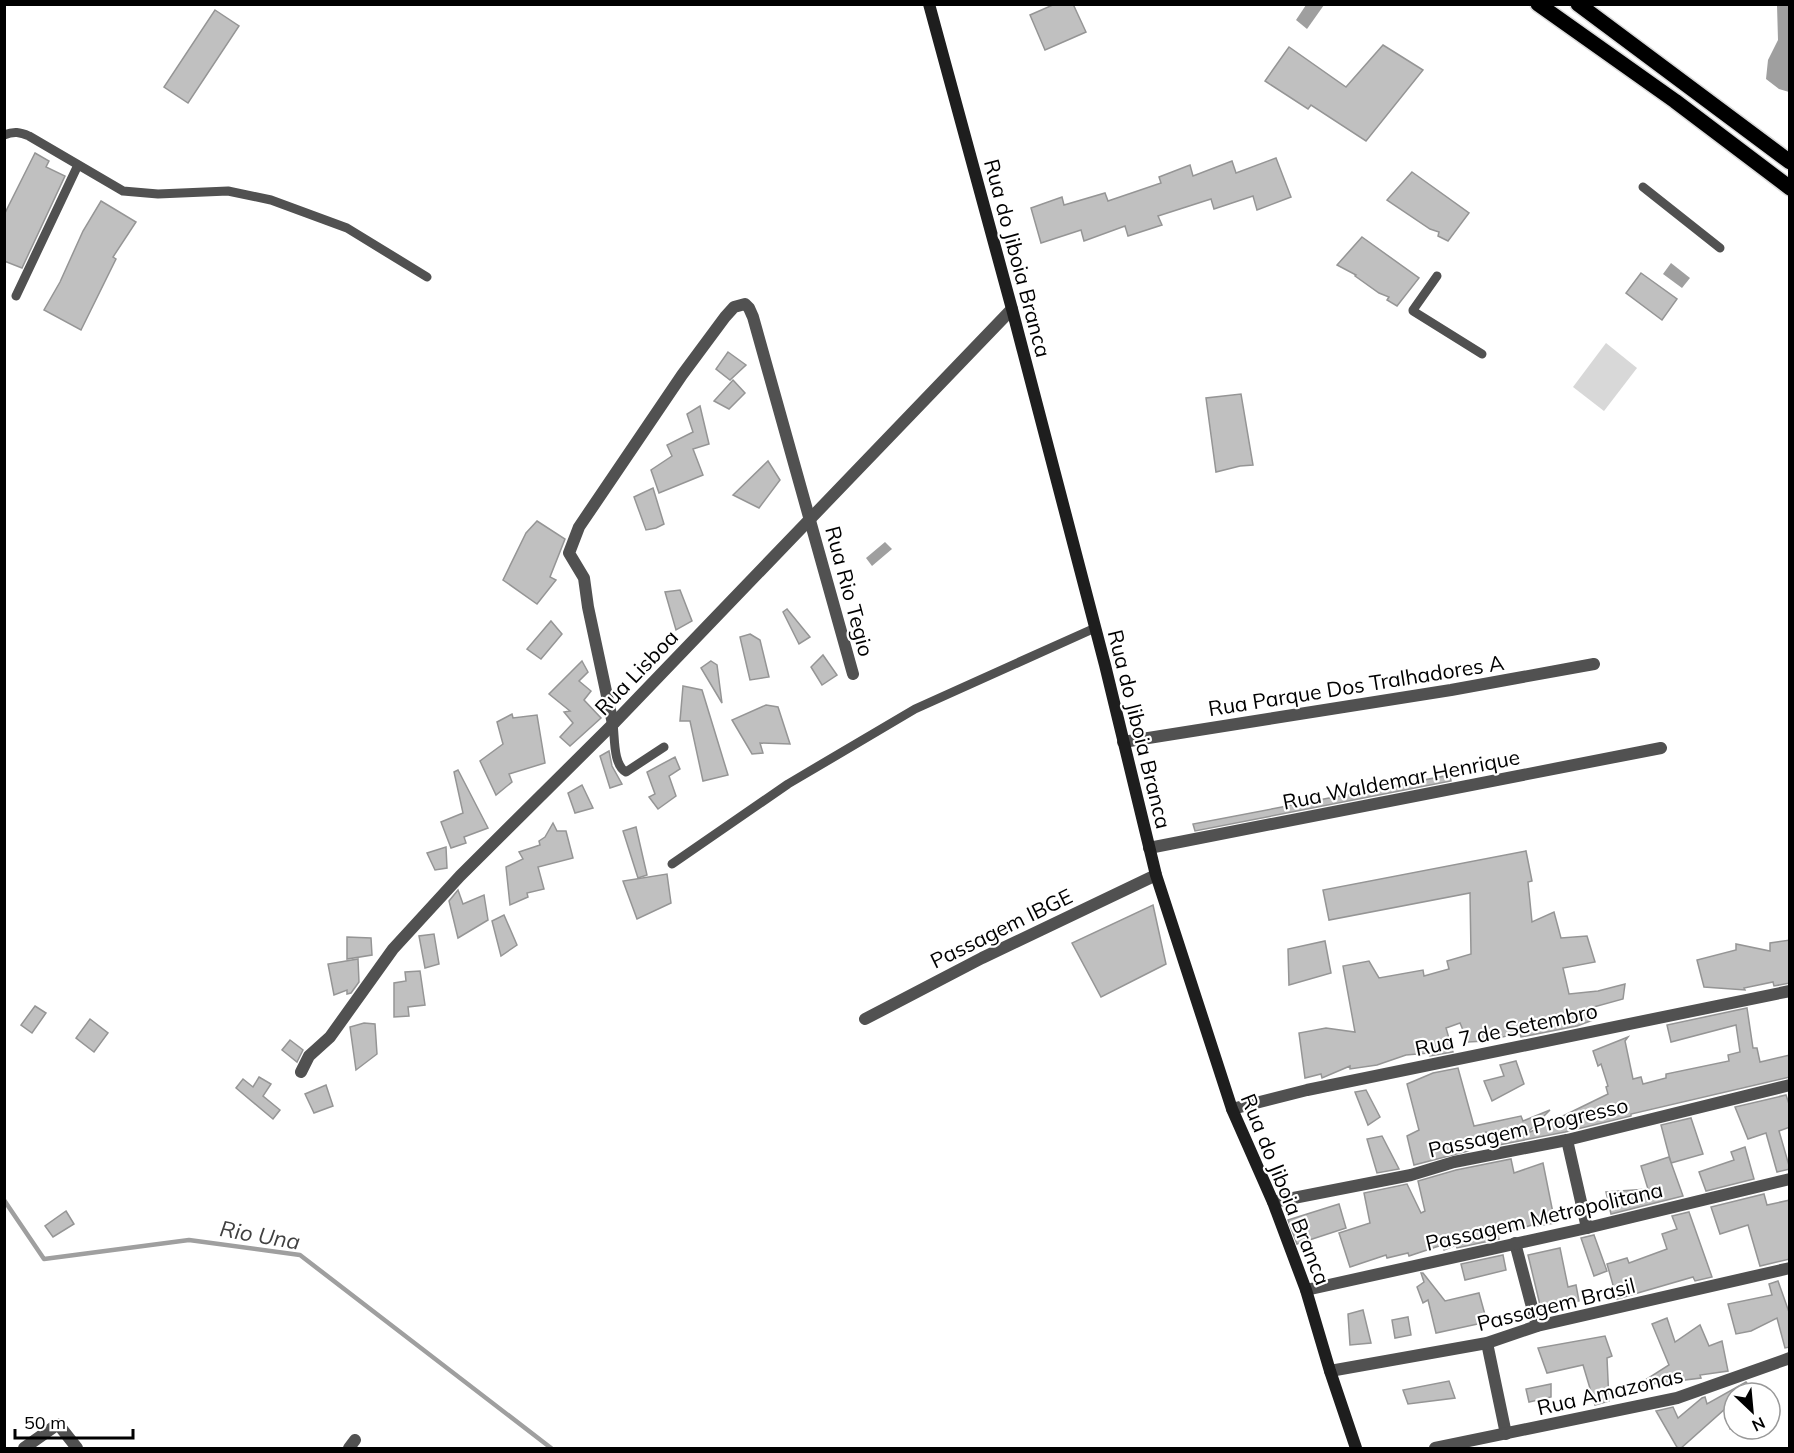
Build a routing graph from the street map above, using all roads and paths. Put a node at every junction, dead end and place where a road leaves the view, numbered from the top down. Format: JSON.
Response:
{"nodes":[{"id":1,"x":929,"y":4,"type":"edge"},
{"id":2,"x":1538,"y":4,"type":"edge"},
{"id":3,"x":1578,"y":4,"type":"edge"},
{"id":4,"x":4,"y":135,"type":"edge"},
{"id":5,"x":1790,"y":162,"type":"edge"},
{"id":6,"x":78,"y":165,"type":"junction"},
{"id":7,"x":1643,"y":187,"type":"dead end"},
{"id":8,"x":1790,"y":188,"type":"edge"},
{"id":9,"x":1720,"y":248,"type":"dead end"},
{"id":10,"x":1437,"y":276,"type":"dead end"},
{"id":11,"x":427,"y":277,"type":"dead end"},
{"id":12,"x":16,"y":296,"type":"dead end"},
{"id":13,"x":1012,"y":309,"type":"junction"},
{"id":14,"x":1482,"y":354,"type":"dead end"},
{"id":15,"x":810,"y":518,"type":"junction"},
{"id":16,"x":1095,"y":628,"type":"junction"},
{"id":17,"x":1594,"y":664,"type":"dead end"},
{"id":18,"x":853,"y":674,"type":"dead end"},
{"id":19,"x":614,"y":724,"type":"junction"},
{"id":20,"x":1123,"y":742,"type":"junction"},
{"id":21,"x":664,"y":747,"type":"dead end"},
{"id":22,"x":1661,"y":748,"type":"dead end"},
{"id":23,"x":1149,"y":848,"type":"junction"},
{"id":24,"x":672,"y":864,"type":"dead end"},
{"id":25,"x":1156,"y":875,"type":"junction"},
{"id":26,"x":1790,"y":991,"type":"edge"},
{"id":27,"x":865,"y":1019,"type":"dead end"},
{"id":28,"x":301,"y":1072,"type":"dead end"},
{"id":29,"x":1790,"y":1085,"type":"edge"},
{"id":30,"x":1232,"y":1108,"type":"junction"},
{"id":31,"x":1567,"y":1140,"type":"junction"},
{"id":32,"x":1790,"y":1179,"type":"edge"},
{"id":33,"x":1274,"y":1202,"type":"junction"},
{"id":34,"x":1587,"y":1228,"type":"junction"},
{"id":35,"x":1515,"y":1243,"type":"junction"},
{"id":36,"x":1790,"y":1268,"type":"edge"},
{"id":37,"x":1306,"y":1290,"type":"junction"},
{"id":38,"x":1538,"y":1326,"type":"junction"},
{"id":39,"x":1487,"y":1343,"type":"junction"},
{"id":40,"x":1790,"y":1358,"type":"edge"},
{"id":41,"x":1330,"y":1371,"type":"junction"},
{"id":42,"x":1506,"y":1434,"type":"junction"},
{"id":43,"x":24,"y":1449,"type":"edge"},
{"id":44,"x":77,"y":1449,"type":"edge"},
{"id":45,"x":1356,"y":1449,"type":"edge"},
{"id":46,"x":1435,"y":1449,"type":"edge"}],
"edges":[{"from":1,"to":13,"type":"main road","name":"Rua do Jiboia Branca"},
{"from":2,"to":8,"type":"main road"},
{"from":3,"to":5,"type":"main road"},
{"from":4,"to":6,"type":"lane"},
{"from":6,"to":11,"type":"lane"},
{"from":6,"to":12,"type":"lane"},
{"from":7,"to":9,"type":"lane"},
{"from":10,"to":14,"type":"lane"},
{"from":13,"to":15,"type":"street","name":"Rua Lisboa"},
{"from":13,"to":16,"type":"main road","name":"Rua do Jiboia Branca"},
{"from":15,"to":18,"type":"street","name":"Rua Rio Tegio"},
{"from":15,"to":19,"type":"street","name":"Rua Lisboa"},
{"from":15,"to":19,"type":"street","name":"Rua Rio Tegio"},
{"from":16,"to":20,"type":"main road","name":"Rua do Jiboia Branca"},
{"from":16,"to":24,"type":"lane"},
{"from":17,"to":20,"type":"street","name":"Rua Parque Dos Tralhadores A"},
{"from":19,"to":21,"type":"lane"},
{"from":19,"to":28,"type":"street","name":"Rua Lisboa"},
{"from":20,"to":23,"type":"main road","name":"Rua do Jiboia Branca"},
{"from":22,"to":23,"type":"street","name":"Rua Waldemar Henrique"},
{"from":23,"to":25,"type":"main road","name":"Rua do Jiboia Branca"},
{"from":25,"to":27,"type":"street","name":"Passagem IBGE"},
{"from":25,"to":30,"type":"main road","name":"Rua do Jiboia Branca"},
{"from":26,"to":30,"type":"street","name":"Rua 7 de Setembro"},
{"from":29,"to":31,"type":"street","name":"Passagem Progresso"},
{"from":30,"to":33,"type":"main road","name":"Rua do Jiboia Branca"},
{"from":31,"to":33,"type":"street","name":"Passagem Progresso"},
{"from":31,"to":34,"type":"street"},
{"from":32,"to":34,"type":"street","name":"Passagem Metropolitana"},
{"from":33,"to":37,"type":"main road","name":"Rua do Jiboia Branca"},
{"from":34,"to":35,"type":"street","name":"Passagem Metropolitana"},
{"from":35,"to":37,"type":"street","name":"Passagem Metropolitana"},
{"from":35,"to":38,"type":"street"},
{"from":36,"to":38,"type":"street","name":"Passagem Brasil"},
{"from":37,"to":41,"type":"main road","name":"Rua do Jiboia Branca"},
{"from":38,"to":39,"type":"street","name":"Passagem Brasil"},
{"from":39,"to":41,"type":"street","name":"Passagem Brasil"},
{"from":39,"to":42,"type":"street"},
{"from":40,"to":42,"type":"street","name":"Rua Amazonas"},
{"from":41,"to":45,"type":"main road","name":"Rua do Jiboia Branca"},
{"from":42,"to":46,"type":"street","name":"Rua Amazonas"},
{"from":43,"to":44,"type":"street"}]}
